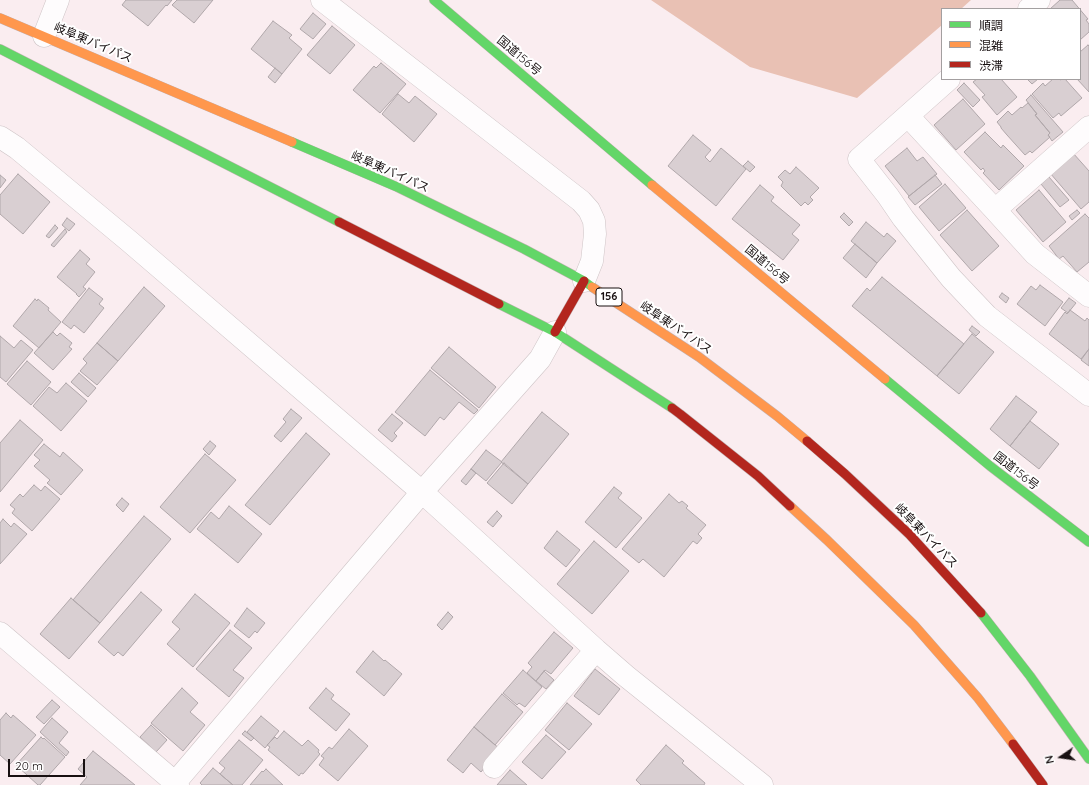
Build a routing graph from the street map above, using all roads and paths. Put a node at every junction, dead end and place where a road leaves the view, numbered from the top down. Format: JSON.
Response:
{"nodes":[{"id":1,"x":58,"y":0,"type":"edge"},
{"id":2,"x":322,"y":0,"type":"edge"},
{"id":3,"x":434,"y":0,"type":"edge"},
{"id":4,"x":1039,"y":0,"type":"edge"},
{"id":5,"x":1030,"y":8,"type":"edge"},
{"id":6,"x":0,"y":18,"type":"edge"},
{"id":7,"x":44,"y":36,"type":"junction"},
{"id":8,"x":0,"y":49,"type":"edge"},
{"id":9,"x":948,"y":80,"type":"edge"},
{"id":10,"x":908,"y":116,"type":"junction"},
{"id":11,"x":1089,"y":127,"type":"edge"},
{"id":12,"x":0,"y":137,"type":"edge"},
{"id":13,"x":995,"y":210,"type":"junction"},
{"id":14,"x":584,"y":281,"type":"junction"},
{"id":15,"x":1089,"y":296,"type":"edge"},
{"id":16,"x":555,"y":332,"type":"junction"},
{"id":17,"x":1089,"y":395,"type":"edge"},
{"id":18,"x":422,"y":492,"type":"junction"},
{"id":19,"x":1089,"y":542,"type":"edge"},
{"id":20,"x":0,"y":633,"type":"edge"},
{"id":21,"x":596,"y":650,"type":"junction"},
{"id":22,"x":1089,"y":759,"type":"edge"},
{"id":23,"x":494,"y":767,"type":"dead end"},
{"id":24,"x":175,"y":784,"type":"edge"},
{"id":25,"x":762,"y":785,"type":"edge"},
{"id":26,"x":1043,"y":785,"type":"edge"}],
"edges":[{"from":1,"to":7,"type":"street"},
{"from":2,"to":14,"type":"street"},
{"from":3,"to":19,"type":"highway","name":"国道156号"},
{"from":4,"to":5,"type":"street"},
{"from":6,"to":7,"type":"highway","name":"岐阜東バイパス","number":"156"},
{"from":7,"to":14,"type":"highway","name":"岐阜東バイパス","number":"156"},
{"from":8,"to":16,"type":"highway"},
{"from":9,"to":10,"type":"street"},
{"from":10,"to":13,"type":"street"},
{"from":10,"to":17,"type":"street"},
{"from":11,"to":13,"type":"street"},
{"from":12,"to":18,"type":"street"},
{"from":13,"to":15,"type":"street"},
{"from":14,"to":16,"type":"highway","number":"156"},
{"from":14,"to":22,"type":"highway","name":"岐阜東バイパス","number":"156"},
{"from":16,"to":18,"type":"street"},
{"from":16,"to":26,"type":"highway"},
{"from":18,"to":21,"type":"street"},
{"from":18,"to":24,"type":"street"},
{"from":20,"to":24,"type":"street"},
{"from":21,"to":23,"type":"street"},
{"from":21,"to":25,"type":"street"}]}
